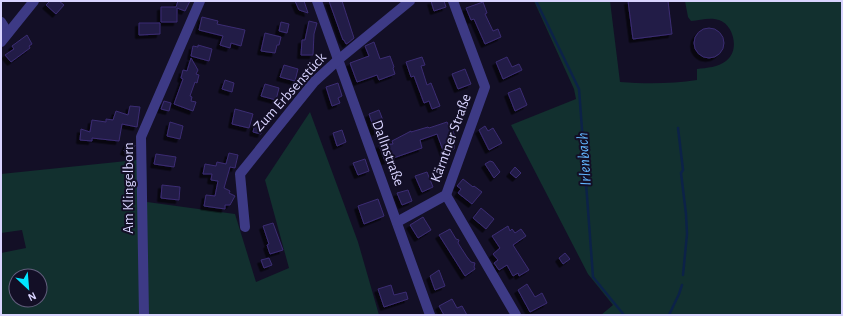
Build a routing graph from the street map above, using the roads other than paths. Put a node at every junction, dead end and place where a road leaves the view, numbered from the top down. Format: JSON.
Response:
{"nodes":[{"id":1,"x":34,"y":1,"type":"edge"},
{"id":2,"x":200,"y":1,"type":"edge"},
{"id":3,"x":317,"y":1,"type":"edge"},
{"id":4,"x":410,"y":1,"type":"edge"},
{"id":5,"x":453,"y":1,"type":"edge"},
{"id":6,"x":1,"y":22,"type":"edge"},
{"id":7,"x":8,"y":33,"type":"junction"},
{"id":8,"x":1,"y":42,"type":"edge"},
{"id":9,"x":338,"y":60,"type":"junction"},
{"id":10,"x":446,"y":195,"type":"junction"},
{"id":11,"x":397,"y":222,"type":"junction"},
{"id":12,"x":246,"y":227,"type":"dead end"},
{"id":13,"x":144,"y":315,"type":"edge"},
{"id":14,"x":430,"y":315,"type":"edge"},
{"id":15,"x":516,"y":315,"type":"edge"}],
"edges":[{"from":1,"to":7,"type":"street"},
{"from":2,"to":13,"type":"street","name":"Am Klingelborn"},
{"from":3,"to":9,"type":"street","name":"Dallnstraße"},
{"from":4,"to":9,"type":"street","name":"Zum Erbsenstück"},
{"from":5,"to":10,"type":"street","name":"Kärntner Straße"},
{"from":6,"to":7,"type":"street"},
{"from":7,"to":8,"type":"street"},
{"from":9,"to":11,"type":"street","name":"Dallnstraße"},
{"from":9,"to":12,"type":"street","name":"Zum Erbsenstück"},
{"from":10,"to":11,"type":"street","name":"Kärntner Straße"},
{"from":10,"to":15,"type":"street","name":"Kärntner Straße"},
{"from":11,"to":14,"type":"street","name":"Dallnstraße"}]}
